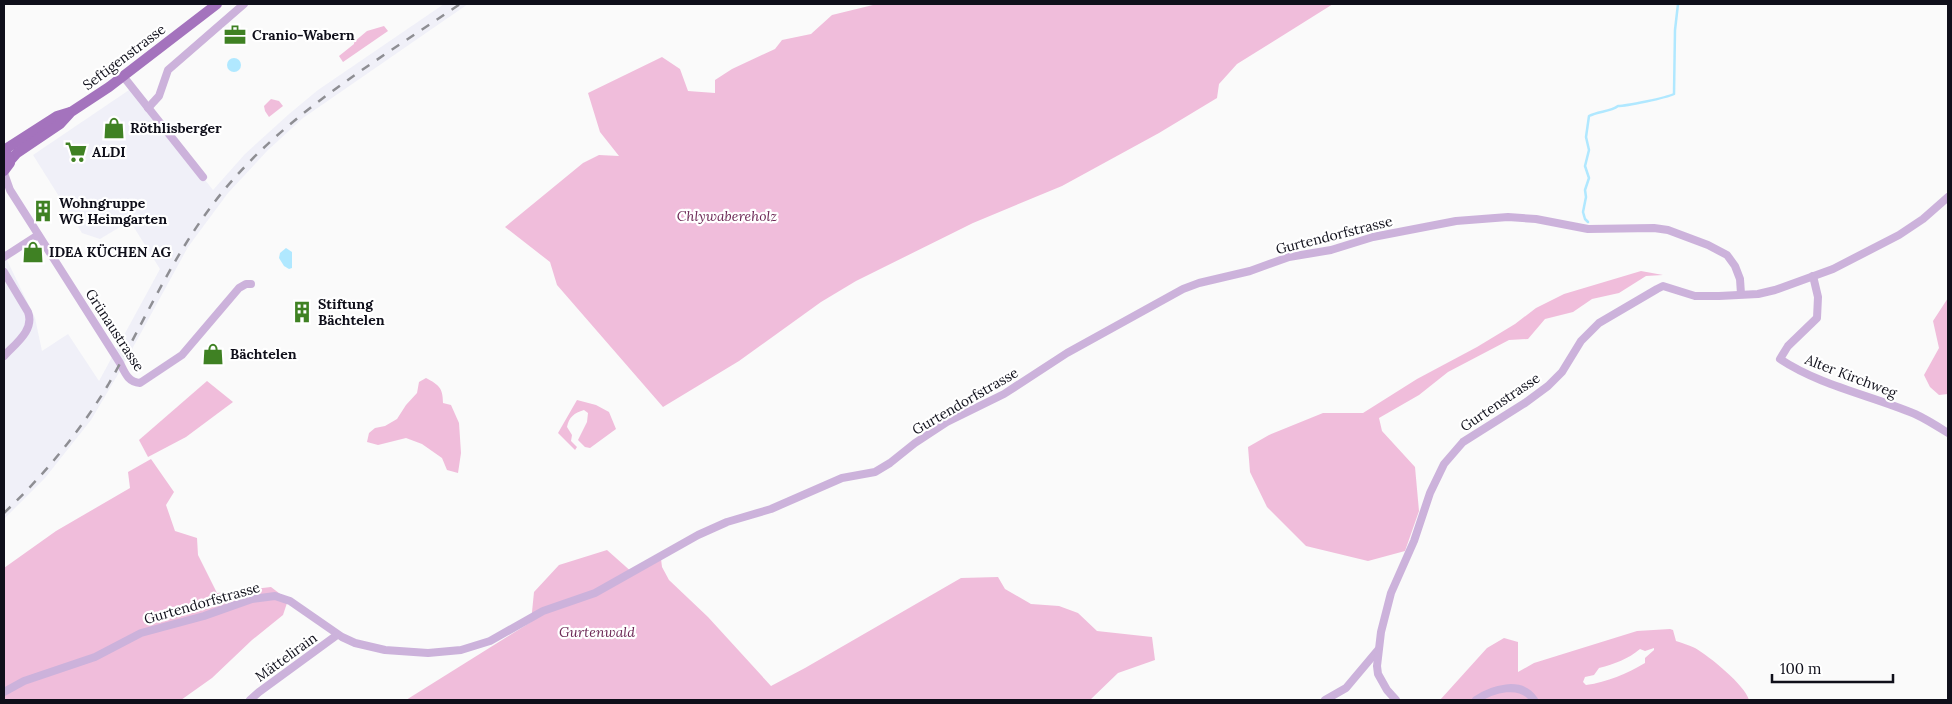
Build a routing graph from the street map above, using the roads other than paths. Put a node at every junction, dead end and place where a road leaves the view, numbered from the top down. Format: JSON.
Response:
{"nodes":[{"id":1,"x":216,"y":4,"type":"edge"},
{"id":2,"x":244,"y":4,"type":"edge"},
{"id":3,"x":123,"y":76,"type":"junction"},
{"id":4,"x":148,"y":108,"type":"junction"},
{"id":5,"x":71,"y":112,"type":"junction"},
{"id":6,"x":4,"y":151,"type":"edge"},
{"id":7,"x":10,"y":161,"type":"junction"},
{"id":8,"x":4,"y":172,"type":"edge"},
{"id":9,"x":203,"y":177,"type":"dead end"},
{"id":10,"x":1948,"y":197,"type":"edge"},
{"id":11,"x":38,"y":235,"type":"junction"},
{"id":12,"x":4,"y":257,"type":"edge"},
{"id":13,"x":4,"y":272,"type":"edge"},
{"id":14,"x":1813,"y":276,"type":"junction"},
{"id":15,"x":251,"y":284,"type":"dead end"},
{"id":16,"x":1741,"y":294,"type":"junction"},
{"id":17,"x":4,"y":356,"type":"edge"},
{"id":18,"x":1948,"y":433,"type":"edge"},
{"id":19,"x":337,"y":635,"type":"junction"},
{"id":20,"x":1378,"y":650,"type":"junction"},
{"id":21,"x":4,"y":692,"type":"edge"},
{"id":22,"x":250,"y":700,"type":"edge"},
{"id":23,"x":1325,"y":700,"type":"edge"},
{"id":24,"x":1396,"y":700,"type":"edge"},
{"id":25,"x":1476,"y":700,"type":"edge"},
{"id":26,"x":1534,"y":700,"type":"edge"}],
"edges":[{"from":1,"to":3,"type":"main road","name":"Seftigenstrasse"},
{"from":2,"to":4,"type":"street"},
{"from":3,"to":4,"type":"street"},
{"from":3,"to":5,"type":"main road","name":"Seftigenstrasse"},
{"from":4,"to":9,"type":"street"},
{"from":5,"to":6,"type":"main road","name":"Seftigenstrasse"},
{"from":5,"to":7,"type":"main road","name":"Seftigenstrasse"},
{"from":6,"to":7,"type":"main road"},
{"from":7,"to":8,"type":"main road","name":"Seftigenstrasse"},
{"from":8,"to":11,"type":"street","name":"Grünaustrasse"},
{"from":10,"to":14,"type":"street","name":"Gurtenstrasse"},
{"from":11,"to":12,"type":"street"},
{"from":11,"to":15,"type":"street","name":"Grünaustrasse"},
{"from":13,"to":17,"type":"street"},
{"from":14,"to":16,"type":"street","name":"Gurtenstrasse"},
{"from":14,"to":18,"type":"street","name":"Alter Kirchweg"},
{"from":16,"to":19,"type":"street","name":"Gurtendorfstrasse"},
{"from":16,"to":20,"type":"street","name":"Gurtenstrasse"},
{"from":19,"to":21,"type":"street","name":"Gurtendorfstrasse"},
{"from":19,"to":22,"type":"street","name":"Mättelirain"},
{"from":20,"to":23,"type":"street"},
{"from":20,"to":24,"type":"street","name":"Gurtenstrasse"},
{"from":25,"to":26,"type":"street"}]}
